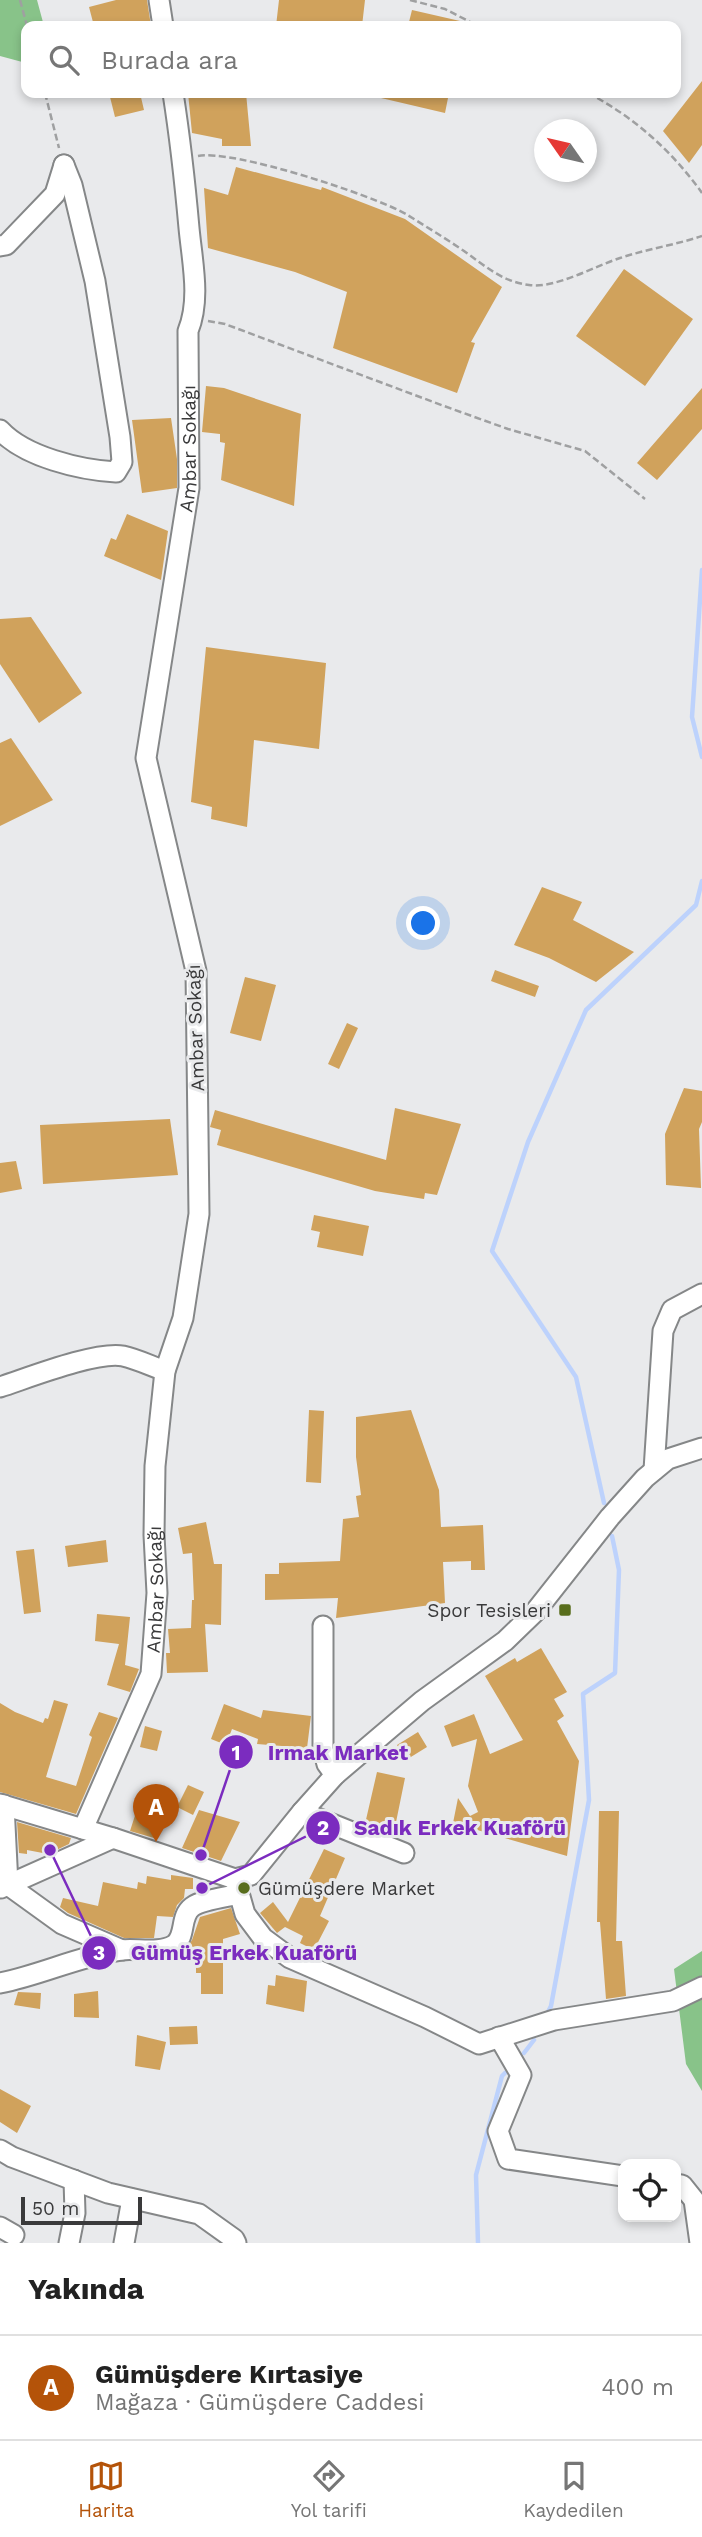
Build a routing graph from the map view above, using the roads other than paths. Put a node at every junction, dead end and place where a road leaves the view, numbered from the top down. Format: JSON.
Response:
{"nodes":[{"id":1,"x":159,"y":0,"type":"edge"},
{"id":2,"x":162,"y":21,"type":"edge"},
{"id":3,"x":174,"y":98,"type":"edge"},
{"id":4,"x":0,"y":246,"type":"edge"},
{"id":5,"x":0,"y":430,"type":"edge"},
{"id":6,"x":702,"y":1294,"type":"edge"},
{"id":7,"x":165,"y":1371,"type":"junction"},
{"id":8,"x":0,"y":1387,"type":"edge"},
{"id":9,"x":702,"y":1448,"type":"edge"},
{"id":10,"x":654,"y":1471,"type":"junction"},
{"id":11,"x":323,"y":1626,"type":"dead end"},
{"id":12,"x":335,"y":1775,"type":"junction"},
{"id":13,"x":2,"y":1805,"type":"edge"},
{"id":14,"x":302,"y":1812,"type":"junction"},
{"id":15,"x":83,"y":1829,"type":"junction"},
{"id":16,"x":113,"y":1839,"type":"junction"},
{"id":17,"x":404,"y":1853,"type":"dead end"},
{"id":18,"x":237,"y":1886,"type":"junction"},
{"id":19,"x":4,"y":1887,"type":"edge"},
{"id":20,"x":122,"y":1950,"type":"junction"},
{"id":21,"x":0,"y":1983,"type":"edge"},
{"id":22,"x":702,"y":1987,"type":"edge"},
{"id":23,"x":499,"y":2036,"type":"junction"},
{"id":24,"x":0,"y":2150,"type":"edge"},
{"id":25,"x":618,"y":2175,"type":"edge"},
{"id":26,"x":74,"y":2180,"type":"junction"},
{"id":27,"x":681,"y":2185,"type":"edge"},
{"id":28,"x":132,"y":2199,"type":"junction"},
{"id":29,"x":69,"y":2243,"type":"edge"},
{"id":30,"x":124,"y":2243,"type":"edge"},
{"id":31,"x":236,"y":2243,"type":"edge"},
{"id":32,"x":700,"y":2243,"type":"edge"}],
"edges":[{"from":1,"to":2,"type":"street"},
{"from":3,"to":7,"type":"street","name":"Ambar Sokağı"},
{"from":4,"to":5,"type":"street"},
{"from":6,"to":10,"type":"street"},
{"from":7,"to":8,"type":"street"},
{"from":7,"to":15,"type":"street","name":"Ambar Sokağı"},
{"from":9,"to":10,"type":"street"},
{"from":10,"to":12,"type":"street"},
{"from":11,"to":12,"type":"street"},
{"from":12,"to":14,"type":"street"},
{"from":13,"to":15,"type":"street"},
{"from":13,"to":19,"type":"street"},
{"from":14,"to":17,"type":"street"},
{"from":14,"to":18,"type":"street"},
{"from":15,"to":16,"type":"street"},
{"from":16,"to":18,"type":"street"},
{"from":16,"to":19,"type":"street"},
{"from":18,"to":20,"type":"street"},
{"from":18,"to":23,"type":"street"},
{"from":19,"to":20,"type":"street"},
{"from":20,"to":21,"type":"street"},
{"from":22,"to":23,"type":"street"},
{"from":23,"to":25,"type":"street"},
{"from":24,"to":26,"type":"street"},
{"from":26,"to":28,"type":"street"},
{"from":26,"to":29,"type":"street"},
{"from":27,"to":32,"type":"street"},
{"from":28,"to":30,"type":"street"},
{"from":28,"to":31,"type":"street"}]}
